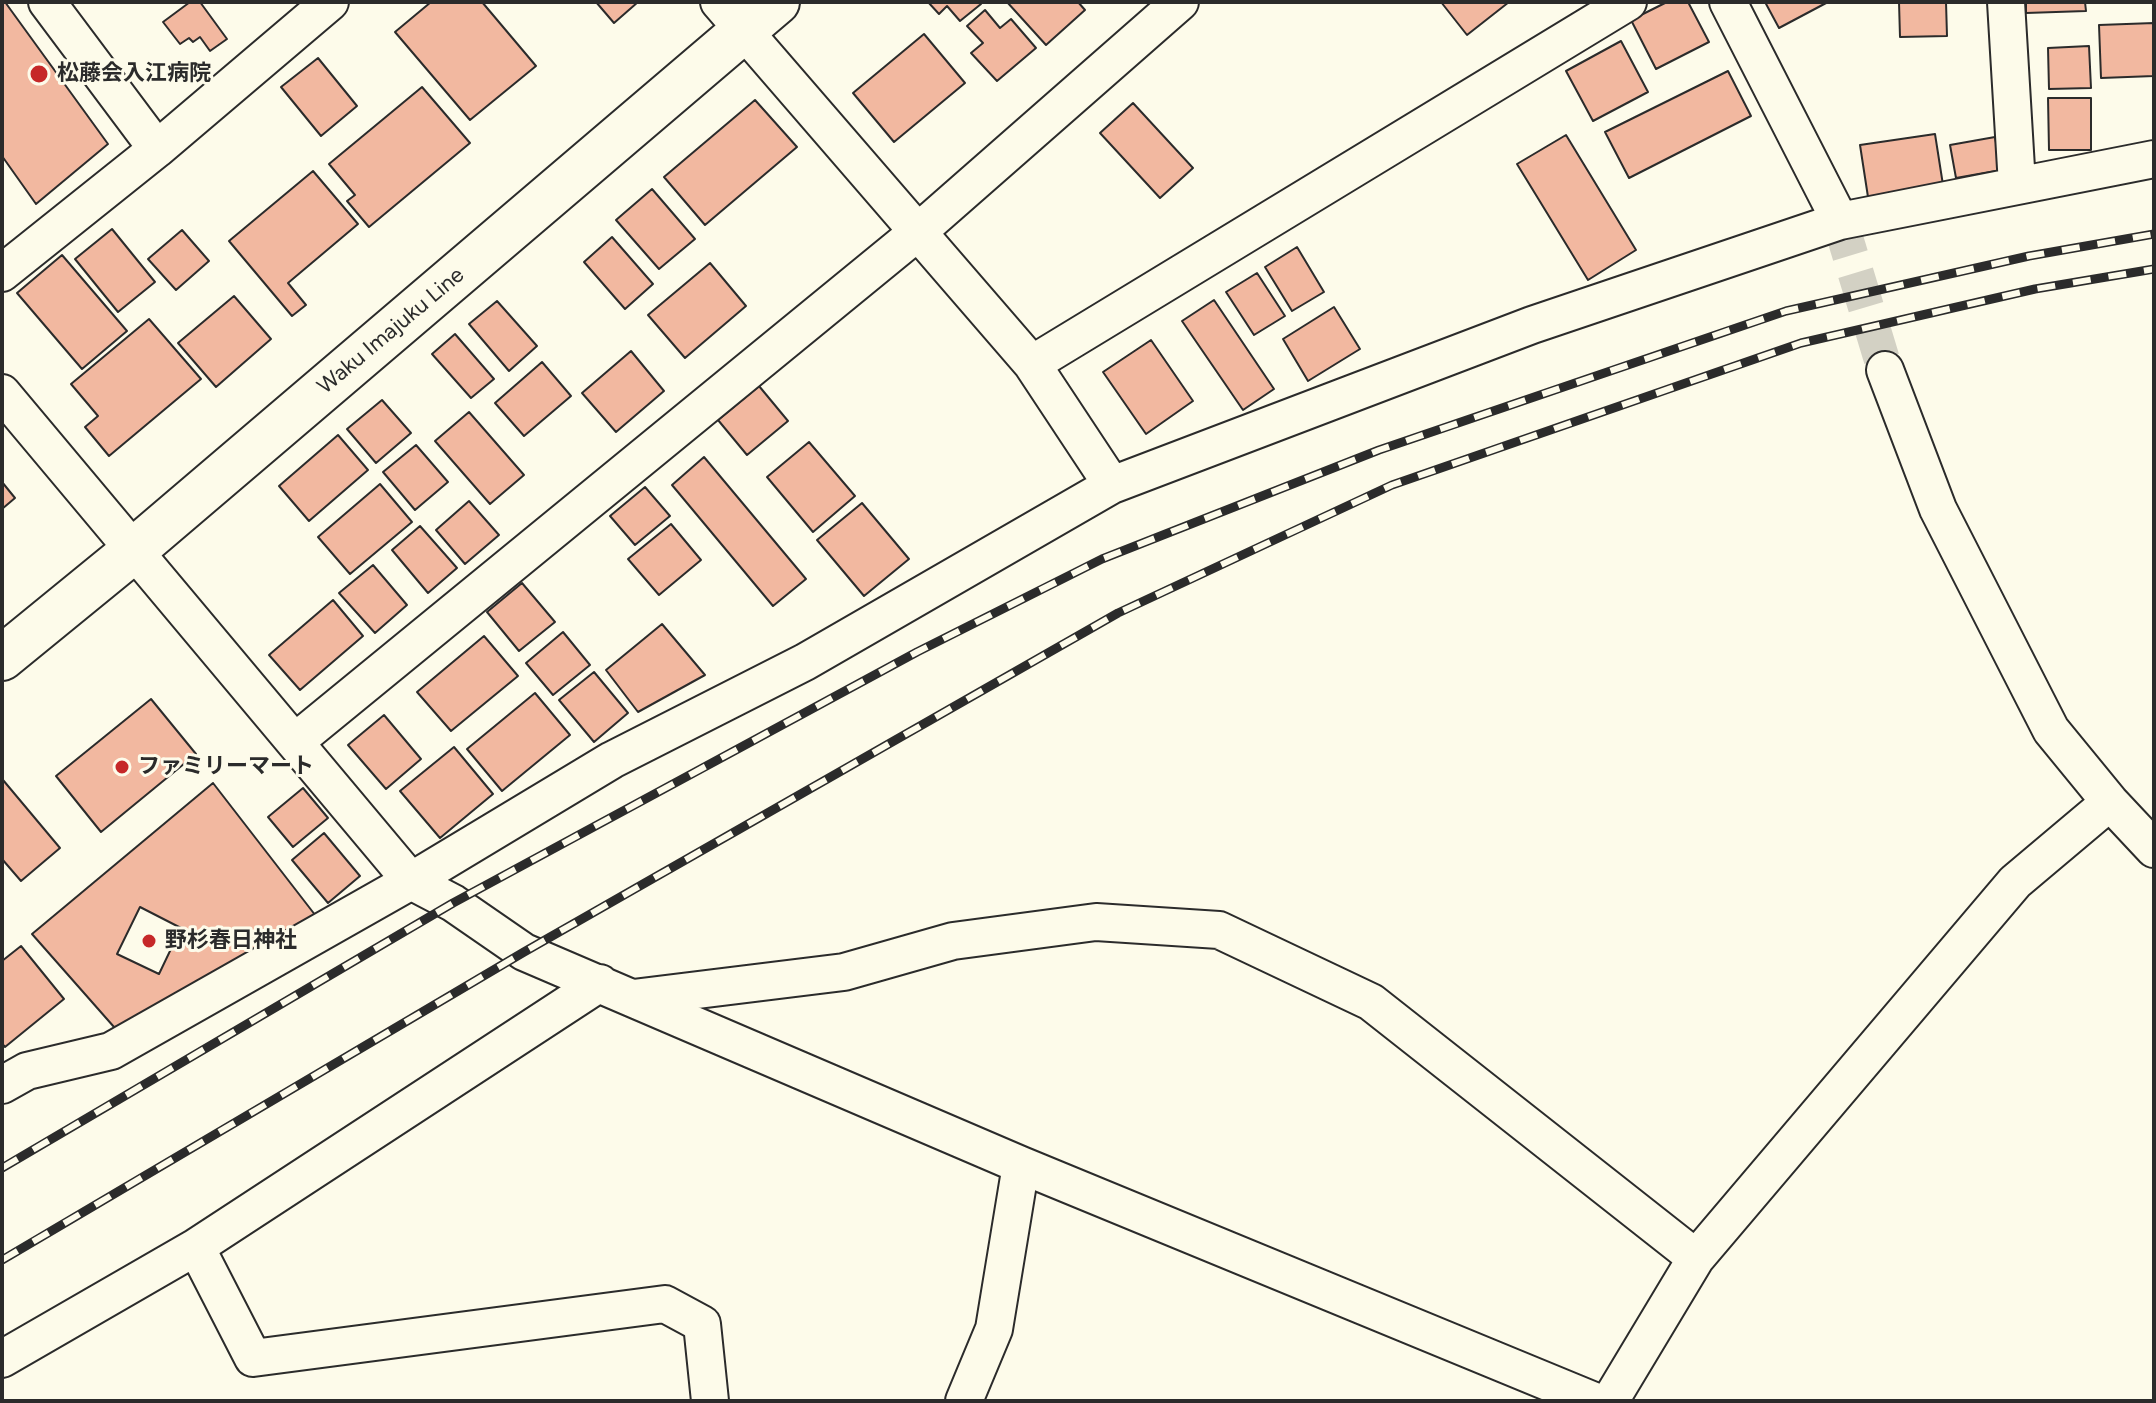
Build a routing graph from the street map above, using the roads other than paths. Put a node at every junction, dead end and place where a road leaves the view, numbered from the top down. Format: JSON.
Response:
{"nodes":[{"id":1,"x":47,"y":2,"type":"edge"},
{"id":2,"x":330,"y":2,"type":"edge"},
{"id":3,"x":777,"y":2,"type":"edge"},
{"id":4,"x":1180,"y":2,"type":"edge"},
{"id":5,"x":1628,"y":2,"type":"edge"},
{"id":6,"x":1728,"y":2,"type":"edge"},
{"id":7,"x":2006,"y":2,"type":"edge"},
{"id":8,"x":732,"y":16,"type":"edge"},
{"id":9,"x":157,"y":149,"type":"junction"},
{"id":10,"x":2154,"y":159,"type":"edge"},
{"id":11,"x":2017,"y":185,"type":"junction"},
{"id":12,"x":1840,"y":221,"type":"junction"},
{"id":13,"x":919,"y":231,"type":"junction"},
{"id":14,"x":2,"y":273,"type":"edge"},
{"id":15,"x":1032,"y":364,"type":"junction"},
{"id":16,"x":1885,"y":370,"type":"tunnel mouth"},
{"id":17,"x":2,"y":393,"type":"edge"},
{"id":18,"x":1112,"y":485,"type":"junction"},
{"id":19,"x":133,"y":551,"type":"junction"},
{"id":20,"x":2,"y":658,"type":"edge"},
{"id":21,"x":296,"y":741,"type":"junction"},
{"id":22,"x":2110,"y":802,"type":"junction"},
{"id":23,"x":2154,"y":849,"type":"edge"},
{"id":24,"x":411,"y":881,"type":"junction"},
{"id":25,"x":616,"y":991,"type":"junction"},
{"id":26,"x":2,"y":1085,"type":"edge"},
{"id":27,"x":1021,"y":1165,"type":"junction"},
{"id":28,"x":196,"y":1247,"type":"junction"},
{"id":29,"x":1696,"y":1258,"type":"junction"},
{"id":30,"x":2,"y":1359,"type":"edge"},
{"id":31,"x":710,"y":1401,"type":"edge"},
{"id":32,"x":964,"y":1401,"type":"edge"},
{"id":33,"x":1594,"y":1401,"type":"edge"},
{"id":34,"x":1610,"y":1401,"type":"edge"}],
"edges":[{"from":1,"to":9,"type":"street"},
{"from":2,"to":9,"type":"street"},
{"from":3,"to":8,"type":"main road","name":"Waku Imajuku Line"},
{"from":4,"to":13,"type":"street"},
{"from":5,"to":15,"type":"street"},
{"from":6,"to":12,"type":"street"},
{"from":7,"to":11,"type":"street"},
{"from":8,"to":13,"type":"street"},
{"from":8,"to":19,"type":"main road","name":"Waku Imajuku Line"},
{"from":9,"to":14,"type":"street"},
{"from":10,"to":11,"type":"street"},
{"from":11,"to":12,"type":"street"},
{"from":12,"to":18,"type":"street"},
{"from":13,"to":15,"type":"street"},
{"from":13,"to":21,"type":"street"},
{"from":15,"to":18,"type":"street"},
{"from":16,"to":22,"type":"street"},
{"from":17,"to":19,"type":"street"},
{"from":18,"to":24,"type":"street"},
{"from":19,"to":20,"type":"main road","name":"Waku Imajuku Line"},
{"from":19,"to":21,"type":"street"},
{"from":21,"to":24,"type":"street"},
{"from":22,"to":23,"type":"street"},
{"from":22,"to":29,"type":"street"},
{"from":24,"to":25,"type":"street"},
{"from":24,"to":26,"type":"street"},
{"from":25,"to":27,"type":"street"},
{"from":25,"to":28,"type":"street"},
{"from":25,"to":29,"type":"street"},
{"from":27,"to":32,"type":"street"},
{"from":27,"to":33,"type":"street"},
{"from":28,"to":30,"type":"street"},
{"from":28,"to":31,"type":"street"},
{"from":29,"to":34,"type":"street"}]}
